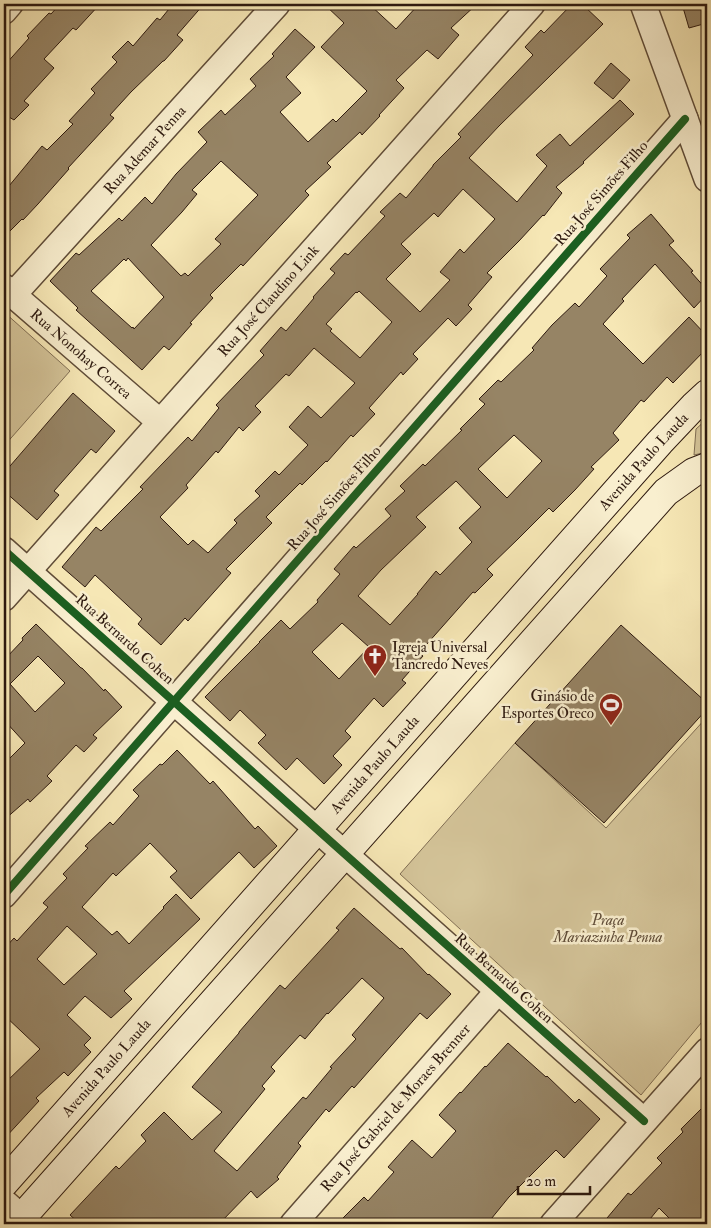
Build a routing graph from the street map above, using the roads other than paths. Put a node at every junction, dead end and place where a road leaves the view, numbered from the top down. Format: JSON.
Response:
{"nodes":[{"id":1,"x":10,"y":4,"type":"edge"},
{"id":2,"x":277,"y":4,"type":"edge"},
{"id":3,"x":532,"y":4,"type":"edge"},
{"id":4,"x":643,"y":4,"type":"edge"},
{"id":5,"x":4,"y":11,"type":"edge"},
{"id":6,"x":685,"y":119,"type":"junction"},
{"id":7,"x":707,"y":179,"type":"edge"},
{"id":8,"x":9,"y":291,"type":"edge"},
{"id":9,"x":707,"y":394,"type":"edge"},
{"id":10,"x":160,"y":422,"type":"junction"},
{"id":11,"x":707,"y":468,"type":"edge"},
{"id":12,"x":4,"y":550,"type":"edge"},
{"id":13,"x":28,"y":571,"type":"junction"},
{"id":14,"x":4,"y":598,"type":"edge"},
{"id":15,"x":174,"y":702,"type":"junction"},
{"id":16,"x":317,"y":829,"type":"junction"},
{"id":17,"x":345,"y":854,"type":"junction"},
{"id":18,"x":4,"y":895,"type":"edge"},
{"id":19,"x":498,"y":990,"type":"junction"},
{"id":20,"x":707,"y":1051,"type":"edge"},
{"id":21,"x":644,"y":1121,"type":"junction"},
{"id":22,"x":4,"y":1183,"type":"edge"},
{"id":23,"x":17,"y":1217,"type":"edge"},
{"id":24,"x":293,"y":1224,"type":"edge"},
{"id":25,"x":553,"y":1224,"type":"edge"}],
"edges":[{"from":1,"to":5,"type":"street"},
{"from":2,"to":8,"type":"street","name":"Rua Ademar Penna"},
{"from":3,"to":10,"type":"street","name":"Rua José Claudino Link"},
{"from":4,"to":6,"type":"street"},
{"from":6,"to":7,"type":"street"},
{"from":6,"to":15,"type":"street","name":"Rua José Simões Filho"},
{"from":8,"to":10,"type":"street","name":"Rua Nonohay Correa"},
{"from":9,"to":16,"type":"main road","name":"Avenida Paulo Lauda"},
{"from":10,"to":13,"type":"street","name":"Rua José Claudino Link"},
{"from":11,"to":17,"type":"main road"},
{"from":12,"to":13,"type":"street","name":"Rua Bernardo Cohen"},
{"from":13,"to":14,"type":"street","name":"Rua José Claudino Link"},
{"from":13,"to":15,"type":"street","name":"Rua Bernardo Cohen"},
{"from":15,"to":16,"type":"street","name":"Rua Bernardo Cohen"},
{"from":15,"to":18,"type":"street","name":"Rua José Simões Filho"},
{"from":16,"to":17,"type":"street","name":"Rua Bernardo Cohen"},
{"from":16,"to":22,"type":"main road","name":"Avenida Paulo Lauda"},
{"from":17,"to":19,"type":"street","name":"Rua Bernardo Cohen"},
{"from":17,"to":23,"type":"main road"},
{"from":19,"to":21,"type":"street","name":"Rua Bernardo Cohen"},
{"from":19,"to":24,"type":"street","name":"Rua José Gabriel de Moraes Brenner"},
{"from":20,"to":21,"type":"street"},
{"from":21,"to":25,"type":"street"}]}
